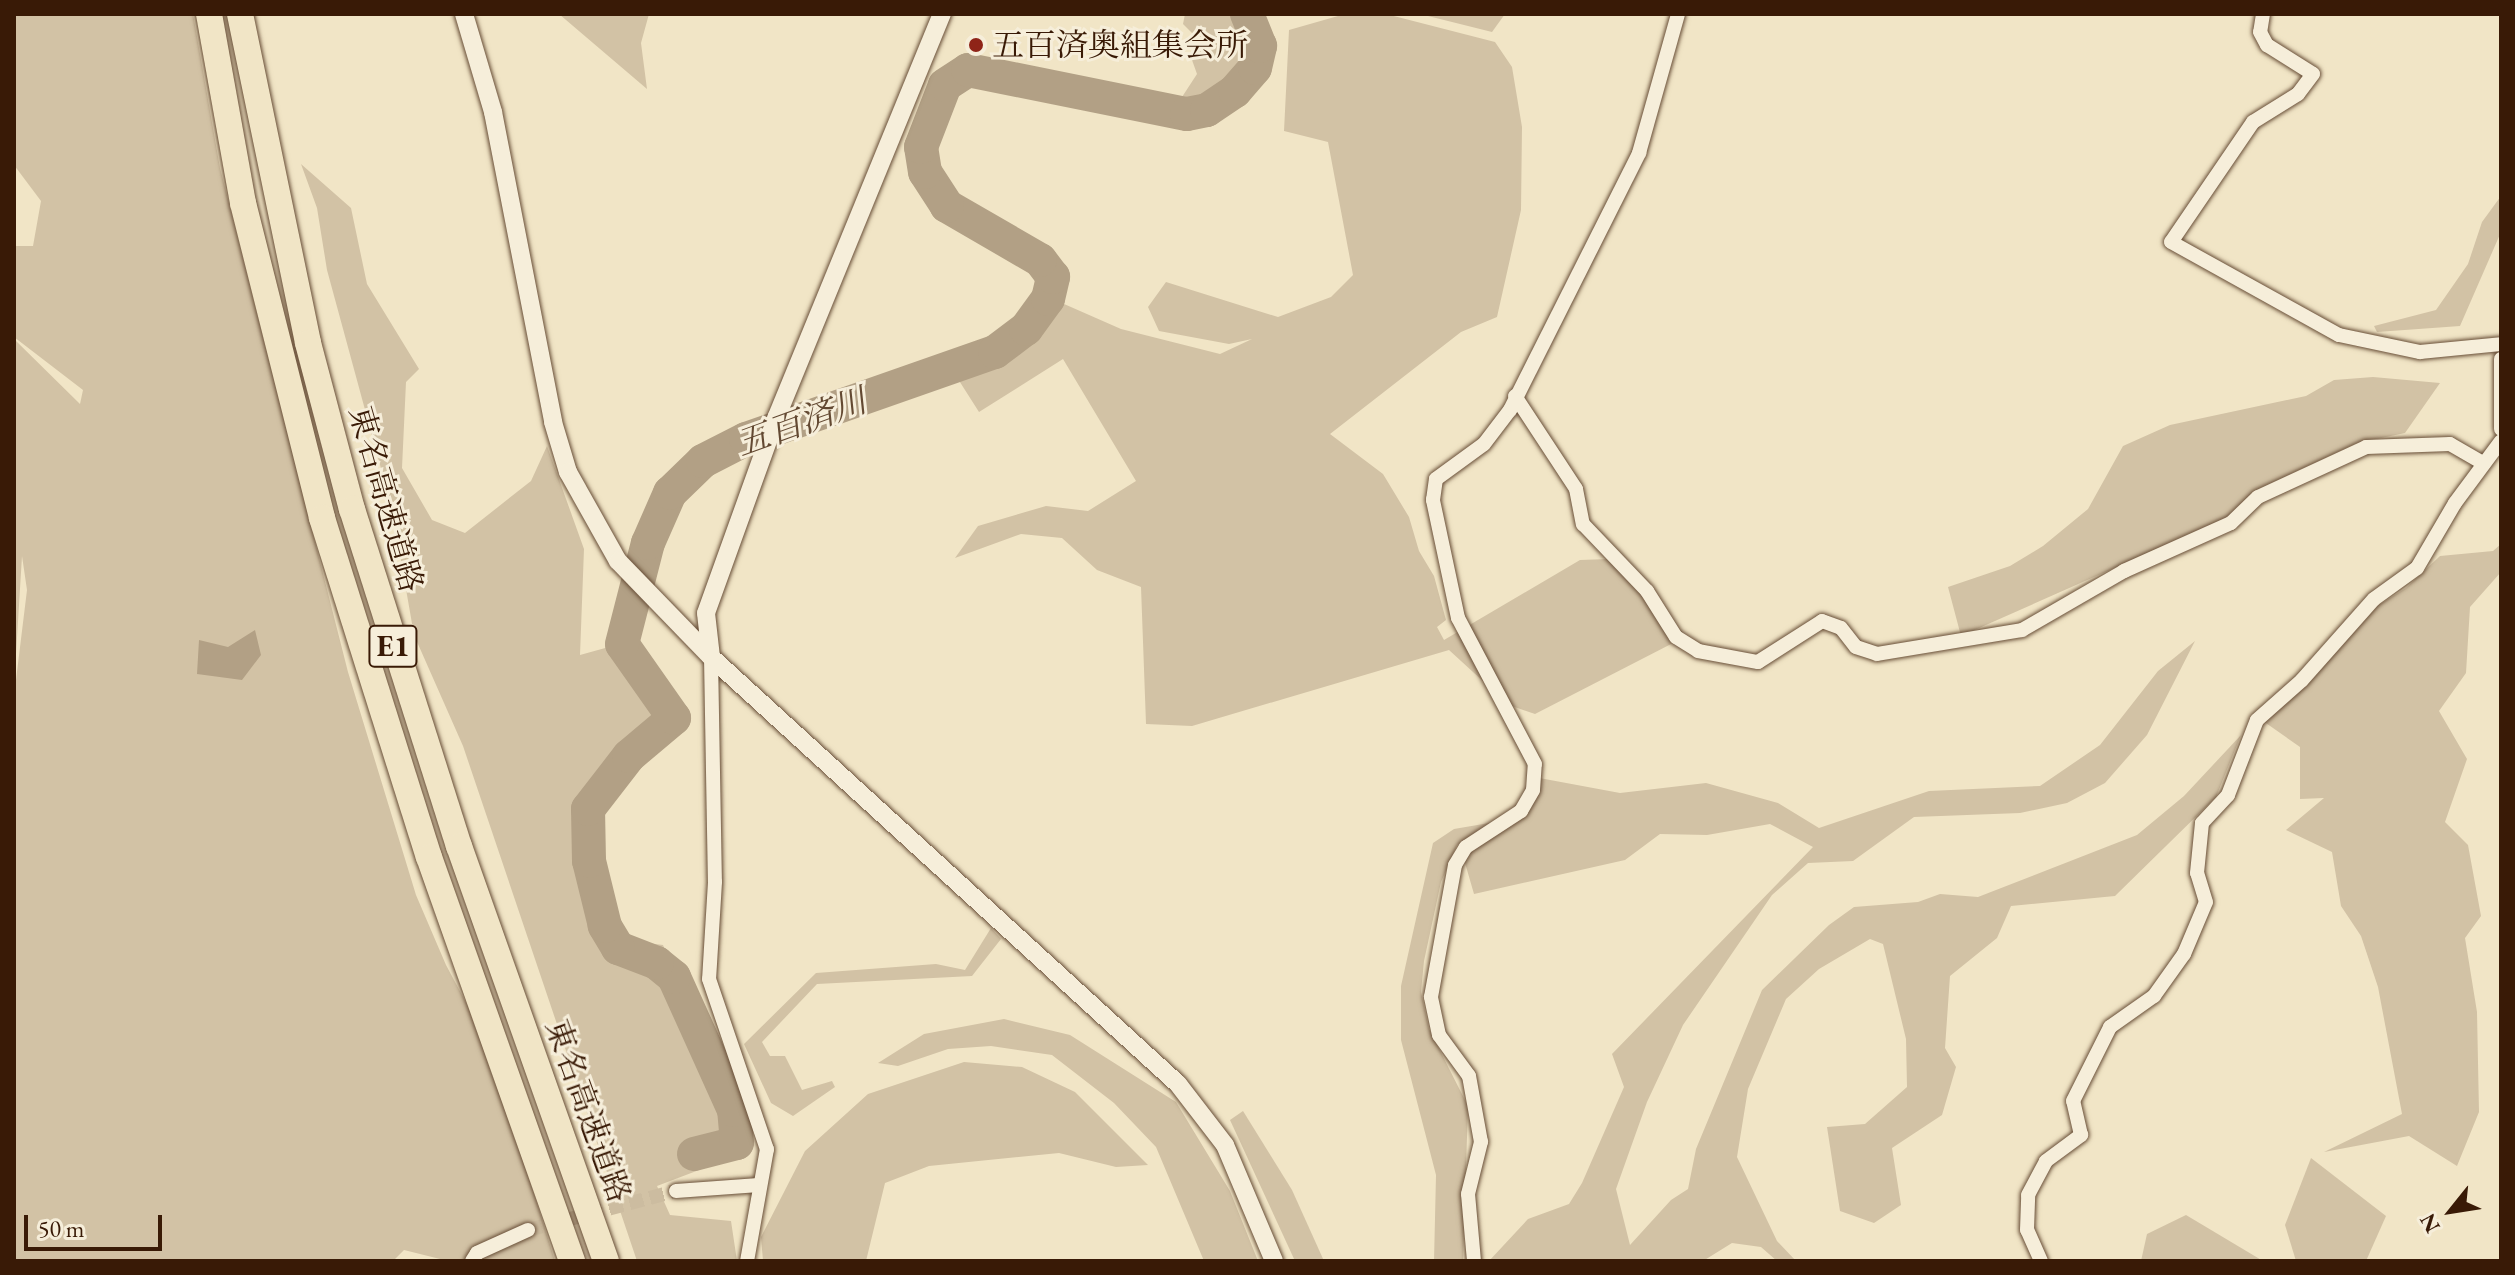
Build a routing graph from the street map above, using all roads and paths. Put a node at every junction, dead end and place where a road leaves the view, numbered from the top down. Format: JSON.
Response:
{"nodes":[{"id":1,"x":209,"y":14,"type":"edge"},
{"id":2,"x":240,"y":14,"type":"edge"},
{"id":3,"x":464,"y":14,"type":"edge"},
{"id":4,"x":942,"y":14,"type":"edge"},
{"id":5,"x":1678,"y":14,"type":"edge"},
{"id":6,"x":2263,"y":14,"type":"edge"},
{"id":7,"x":2501,"y":344,"type":"edge"},
{"id":8,"x":2501,"y":359,"type":"edge"},
{"id":9,"x":1515,"y":396,"type":"junction"},
{"id":10,"x":2501,"y":429,"type":"edge"},
{"id":11,"x":2501,"y":441,"type":"edge"},
{"id":12,"x":2484,"y":464,"type":"junction"},
{"id":13,"x":711,"y":657,"type":"junction"},
{"id":14,"x":759,"y":1185,"type":"junction"},
{"id":15,"x":676,"y":1191,"type":"tunnel mouth"},
{"id":16,"x":528,"y":1230,"type":"tunnel mouth"},
{"id":17,"x":472,"y":1261,"type":"edge"},
{"id":18,"x":572,"y":1261,"type":"edge"},
{"id":19,"x":606,"y":1261,"type":"edge"},
{"id":20,"x":747,"y":1261,"type":"edge"},
{"id":21,"x":1274,"y":1261,"type":"edge"},
{"id":22,"x":1474,"y":1261,"type":"edge"},
{"id":23,"x":2041,"y":1261,"type":"edge"}],
"edges":[{"from":1,"to":18,"type":"highway","name":"東名高速道路","number":"E1"},
{"from":2,"to":19,"type":"highway","name":"東名高速道路","number":"E1"},
{"from":3,"to":13,"type":"street"},
{"from":4,"to":13,"type":"street"},
{"from":5,"to":9,"type":"street"},
{"from":6,"to":7,"type":"street"},
{"from":8,"to":10,"type":"street"},
{"from":9,"to":12,"type":"street"},
{"from":9,"to":22,"type":"street"},
{"from":11,"to":12,"type":"street"},
{"from":12,"to":23,"type":"street"},
{"from":13,"to":14,"type":"street"},
{"from":13,"to":21,"type":"street"},
{"from":14,"to":15,"type":"street"},
{"from":14,"to":20,"type":"street"},
{"from":16,"to":17,"type":"street"}]}
